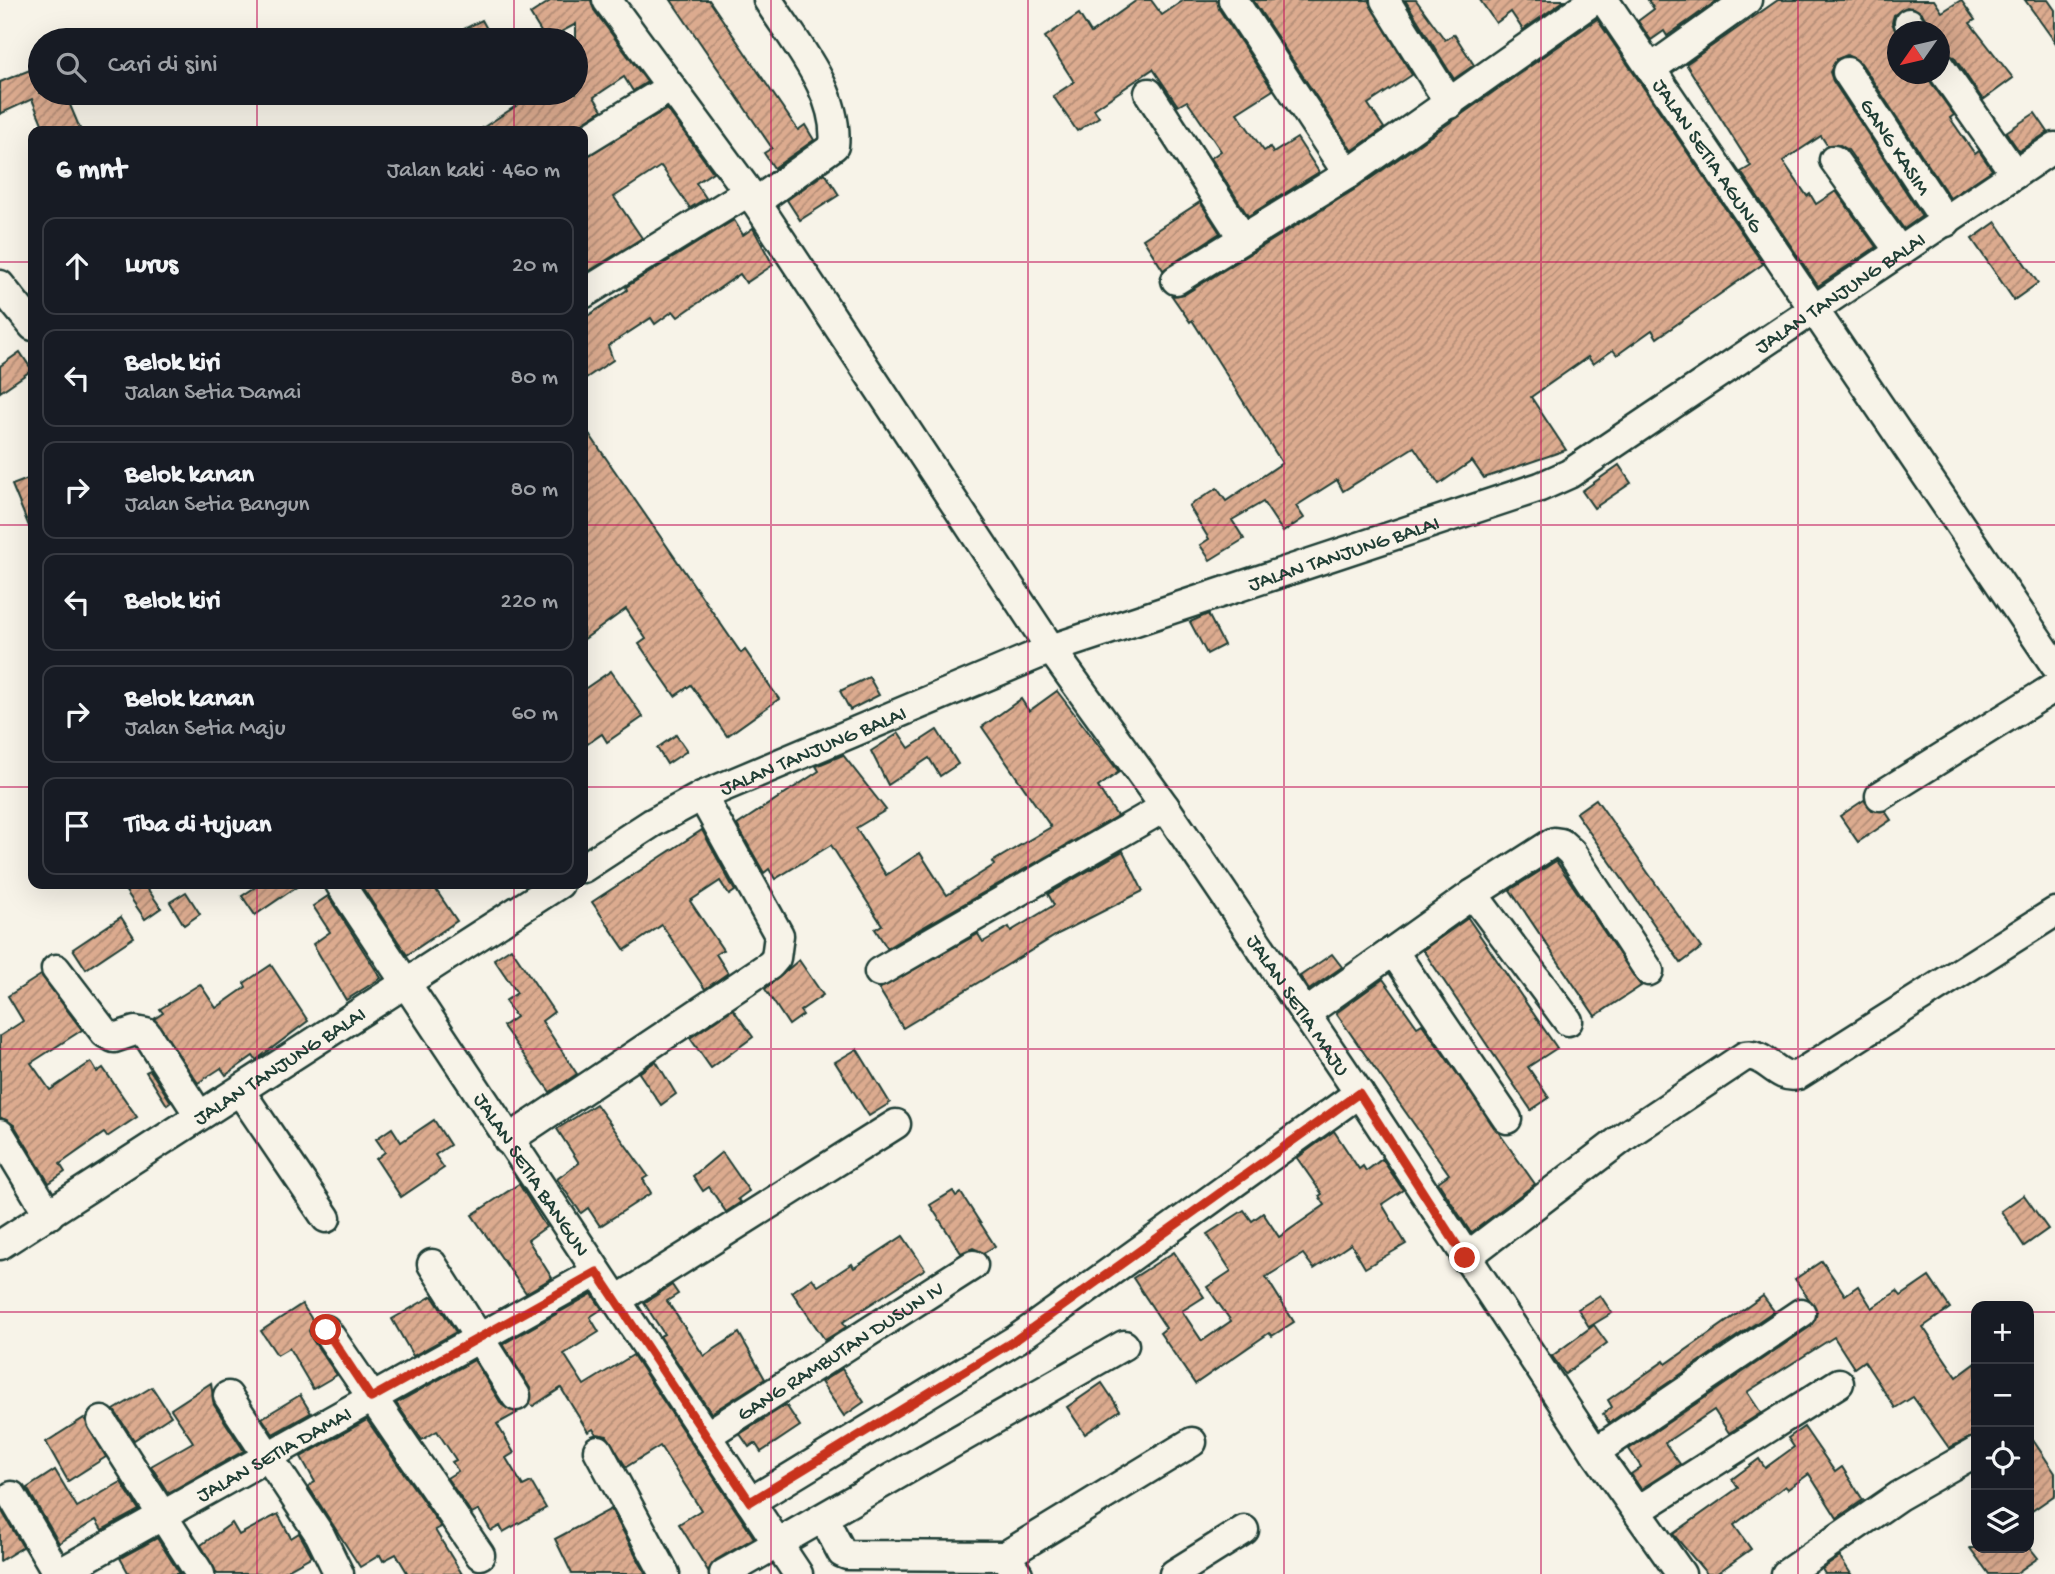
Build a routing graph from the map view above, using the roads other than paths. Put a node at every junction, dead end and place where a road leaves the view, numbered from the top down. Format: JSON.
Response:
{"nodes":[{"id":1,"x":607,"y":0,"type":"edge"},
{"id":2,"x":768,"y":0,"type":"edge"},
{"id":3,"x":1233,"y":0,"type":"edge"},
{"id":4,"x":1385,"y":0,"type":"edge"},
{"id":5,"x":1594,"y":0,"type":"edge"},
{"id":6,"x":1604,"y":0,"type":"edge"},
{"id":7,"x":1747,"y":0,"type":"edge"},
{"id":8,"x":1651,"y":68,"type":"junction"},
{"id":9,"x":1847,"y":72,"type":"dead end"},
{"id":10,"x":1950,"y":81,"type":"edge"},
{"id":11,"x":671,"y":87,"type":"junction"},
{"id":12,"x":1149,"y":93,"type":"dead end"},
{"id":13,"x":1450,"y":104,"type":"junction"},
{"id":14,"x":588,"y":138,"type":"edge"},
{"id":15,"x":2055,"y":147,"type":"edge"},
{"id":16,"x":1834,"y":160,"type":"dead end"},
{"id":17,"x":1348,"y":174,"type":"junction"},
{"id":18,"x":2015,"y":174,"type":"junction"},
{"id":19,"x":752,"y":197,"type":"junction"},
{"id":20,"x":1947,"y":222,"type":"junction"},
{"id":21,"x":1242,"y":237,"type":"junction"},
{"id":22,"x":1900,"y":252,"type":"junction"},
{"id":23,"x":1176,"y":280,"type":"dead end"},
{"id":24,"x":0,"y":285,"type":"edge"},
{"id":25,"x":588,"y":291,"type":"edge"},
{"id":26,"x":1815,"y":308,"type":"junction"},
{"id":27,"x":28,"y":320,"type":"edge"},
{"id":28,"x":1051,"y":649,"type":"junction"},
{"id":29,"x":2055,"y":665,"type":"edge"},
{"id":30,"x":2055,"y":687,"type":"edge"},
{"id":31,"x":702,"y":796,"type":"junction"},
{"id":32,"x":1880,"y":796,"type":"dead end"},
{"id":33,"x":1166,"y":807,"type":"junction"},
{"id":34,"x":588,"y":865,"type":"edge"},
{"id":35,"x":343,"y":889,"type":"edge"},
{"id":36,"x":551,"y":889,"type":"edge"},
{"id":37,"x":1474,"y":894,"type":"junction"},
{"id":38,"x":2055,"y":912,"type":"edge"},
{"id":39,"x":1393,"y":951,"type":"junction"},
{"id":40,"x":56,"y":969,"type":"dead end"},
{"id":41,"x":1649,"y":971,"type":"dead end"},
{"id":42,"x":879,"y":972,"type":"dead end"},
{"id":43,"x":406,"y":984,"type":"junction"},
{"id":44,"x":1305,"y":1013,"type":"junction"},
{"id":45,"x":1568,"y":1021,"type":"dead end"},
{"id":46,"x":240,"y":1091,"type":"junction"},
{"id":47,"x":1359,"y":1093,"type":"junction"},
{"id":48,"x":199,"y":1115,"type":"junction"},
{"id":49,"x":1507,"y":1119,"type":"dead end"},
{"id":50,"x":896,"y":1124,"type":"dead end"},
{"id":51,"x":0,"y":1134,"type":"edge"},
{"id":52,"x":508,"y":1140,"type":"junction"},
{"id":53,"x":49,"y":1215,"type":"junction"},
{"id":54,"x":326,"y":1218,"type":"dead end"},
{"id":55,"x":0,"y":1245,"type":"edge"},
{"id":56,"x":1465,"y":1258,"type":"junction"},
{"id":57,"x":432,"y":1264,"type":"dead end"},
{"id":58,"x":973,"y":1265,"type":"dead end"},
{"id":59,"x":597,"y":1272,"type":"junction"},
{"id":60,"x":617,"y":1300,"type":"junction"},
{"id":61,"x":1801,"y":1313,"type":"dead end"},
{"id":62,"x":326,"y":1330,"type":"dead end"},
{"id":63,"x":478,"y":1337,"type":"junction"},
{"id":64,"x":1124,"y":1346,"type":"dead end"},
{"id":65,"x":1839,"y":1383,"type":"dead end"},
{"id":66,"x":228,"y":1396,"type":"dead end"},
{"id":67,"x":516,"y":1396,"type":"dead end"},
{"id":68,"x":371,"y":1398,"type":"junction"},
{"id":69,"x":102,"y":1421,"type":"dead end"},
{"id":70,"x":706,"y":1436,"type":"junction"},
{"id":71,"x":1192,"y":1443,"type":"dead end"},
{"id":72,"x":598,"y":1450,"type":"dead end"},
{"id":73,"x":1595,"y":1452,"type":"junction"},
{"id":74,"x":1971,"y":1455,"type":"edge"},
{"id":75,"x":268,"y":1458,"type":"junction"},
{"id":76,"x":12,"y":1496,"type":"dead end"},
{"id":77,"x":750,"y":1502,"type":"junction"},
{"id":78,"x":1637,"y":1511,"type":"junction"},
{"id":79,"x":163,"y":1515,"type":"junction"},
{"id":80,"x":824,"y":1519,"type":"junction"},
{"id":81,"x":1244,"y":1530,"type":"dead end"},
{"id":82,"x":778,"y":1546,"type":"junction"},
{"id":83,"x":481,"y":1555,"type":"dead end"},
{"id":84,"x":1011,"y":1565,"type":"edge"},
{"id":85,"x":58,"y":1574,"type":"edge"},
{"id":86,"x":200,"y":1574,"type":"edge"},
{"id":87,"x":339,"y":1574,"type":"edge"},
{"id":88,"x":665,"y":1574,"type":"edge"},
{"id":89,"x":724,"y":1574,"type":"edge"},
{"id":90,"x":798,"y":1574,"type":"edge"},
{"id":91,"x":1174,"y":1574,"type":"edge"},
{"id":92,"x":1681,"y":1574,"type":"edge"},
{"id":93,"x":1786,"y":1574,"type":"edge"}],
"edges":[{"from":1,"to":11,"type":"street","name":"JALAN SETIA MAJU"},
{"from":2,"to":19,"type":"street"},
{"from":3,"to":17,"type":"street"},
{"from":4,"to":13,"type":"street"},
{"from":5,"to":13,"type":"street"},
{"from":6,"to":8,"type":"street","name":"JALAN SETIA AGUNG"},
{"from":7,"to":8,"type":"street"},
{"from":8,"to":26,"type":"street","name":"JALAN SETIA AGUNG"},
{"from":9,"to":20,"type":"street","name":"GANG KASIM"},
{"from":10,"to":18,"type":"street"},
{"from":11,"to":14,"type":"street"},
{"from":11,"to":19,"type":"street","name":"JALAN SETIA MAJU"},
{"from":12,"to":21,"type":"street"},
{"from":13,"to":17,"type":"street"},
{"from":15,"to":18,"type":"street","name":"JALAN TANJUNG BALAI"},
{"from":16,"to":22,"type":"street"},
{"from":17,"to":21,"type":"street"},
{"from":18,"to":20,"type":"street","name":"JALAN TANJUNG BALAI"},
{"from":19,"to":25,"type":"street"},
{"from":19,"to":28,"type":"street","name":"JALAN SETIA MAJU"},
{"from":20,"to":22,"type":"street","name":"JALAN TANJUNG BALAI"},
{"from":21,"to":23,"type":"street"},
{"from":22,"to":26,"type":"street","name":"JALAN TANJUNG BALAI"},
{"from":24,"to":27,"type":"street"},
{"from":26,"to":28,"type":"street","name":"JALAN TANJUNG BALAI"},
{"from":26,"to":29,"type":"street","name":"JALAN SETIA AGUNG"},
{"from":28,"to":31,"type":"street","name":"JALAN TANJUNG BALAI"},
{"from":28,"to":33,"type":"street","name":"JALAN SETIA MAJU"},
{"from":30,"to":32,"type":"street"},
{"from":31,"to":34,"type":"street","name":"JALAN TANJUNG BALAI"},
{"from":31,"to":52,"type":"street"},
{"from":33,"to":42,"type":"street"},
{"from":33,"to":44,"type":"street","name":"JALAN SETIA MAJU"},
{"from":35,"to":43,"type":"street","name":"JALAN SETIA BANGUN"},
{"from":36,"to":43,"type":"street","name":"JALAN TANJUNG BALAI"},
{"from":37,"to":39,"type":"street"},
{"from":37,"to":41,"type":"street"},
{"from":37,"to":45,"type":"street"},
{"from":38,"to":56,"type":"street"},
{"from":39,"to":44,"type":"street"},
{"from":39,"to":49,"type":"street"},
{"from":40,"to":48,"type":"street"},
{"from":43,"to":46,"type":"street","name":"JALAN TANJUNG BALAI"},
{"from":43,"to":52,"type":"street","name":"JALAN SETIA BANGUN"},
{"from":44,"to":47,"type":"street","name":"JALAN SETIA MAJU"},
{"from":46,"to":48,"type":"street","name":"JALAN TANJUNG BALAI"},
{"from":46,"to":54,"type":"street"},
{"from":47,"to":56,"type":"street","name":"JALAN SETIA MAJU"},
{"from":47,"to":77,"type":"street"},
{"from":48,"to":53,"type":"street","name":"JALAN TANJUNG BALAI"},
{"from":50,"to":60,"type":"street"},
{"from":51,"to":53,"type":"street"},
{"from":52,"to":59,"type":"street","name":"JALAN SETIA BANGUN"},
{"from":53,"to":55,"type":"street","name":"JALAN TANJUNG BALAI"},
{"from":56,"to":73,"type":"street","name":"JALAN SETIA MAJU"},
{"from":57,"to":63,"type":"street"},
{"from":58,"to":70,"type":"street","name":"GANG RAMBUTAN DUSUN IV"},
{"from":59,"to":60,"type":"street","name":"JALAN SETIA BANGUN"},
{"from":59,"to":63,"type":"street","name":"JALAN SETIA DAMAI"},
{"from":60,"to":70,"type":"street","name":"JALAN SETIA BANGUN"},
{"from":61,"to":73,"type":"street"},
{"from":62,"to":68,"type":"street"},
{"from":63,"to":67,"type":"street"},
{"from":63,"to":68,"type":"street","name":"JALAN SETIA DAMAI"},
{"from":64,"to":80,"type":"street"},
{"from":65,"to":78,"type":"street"},
{"from":66,"to":75,"type":"street"},
{"from":68,"to":75,"type":"street","name":"JALAN SETIA DAMAI"},
{"from":68,"to":83,"type":"street"},
{"from":69,"to":79,"type":"street"},
{"from":70,"to":77,"type":"street","name":"JALAN SETIA BANGUN"},
{"from":71,"to":84,"type":"street"},
{"from":72,"to":88,"type":"street"},
{"from":73,"to":78,"type":"street","name":"JALAN SETIA MAJU"},
{"from":74,"to":93,"type":"street"},
{"from":75,"to":79,"type":"street","name":"JALAN SETIA DAMAI"},
{"from":75,"to":87,"type":"street"},
{"from":76,"to":85,"type":"street"},
{"from":77,"to":82,"type":"street","name":"JALAN SETIA BANGUN"},
{"from":78,"to":92,"type":"street","name":"JALAN SETIA MAJU"},
{"from":79,"to":85,"type":"street","name":"JALAN SETIA DAMAI"},
{"from":79,"to":86,"type":"street"},
{"from":80,"to":82,"type":"street"},
{"from":80,"to":84,"type":"street"},
{"from":81,"to":91,"type":"street"},
{"from":82,"to":89,"type":"street"},
{"from":82,"to":90,"type":"street","name":"JALAN SETIA BANGUN"}]}
